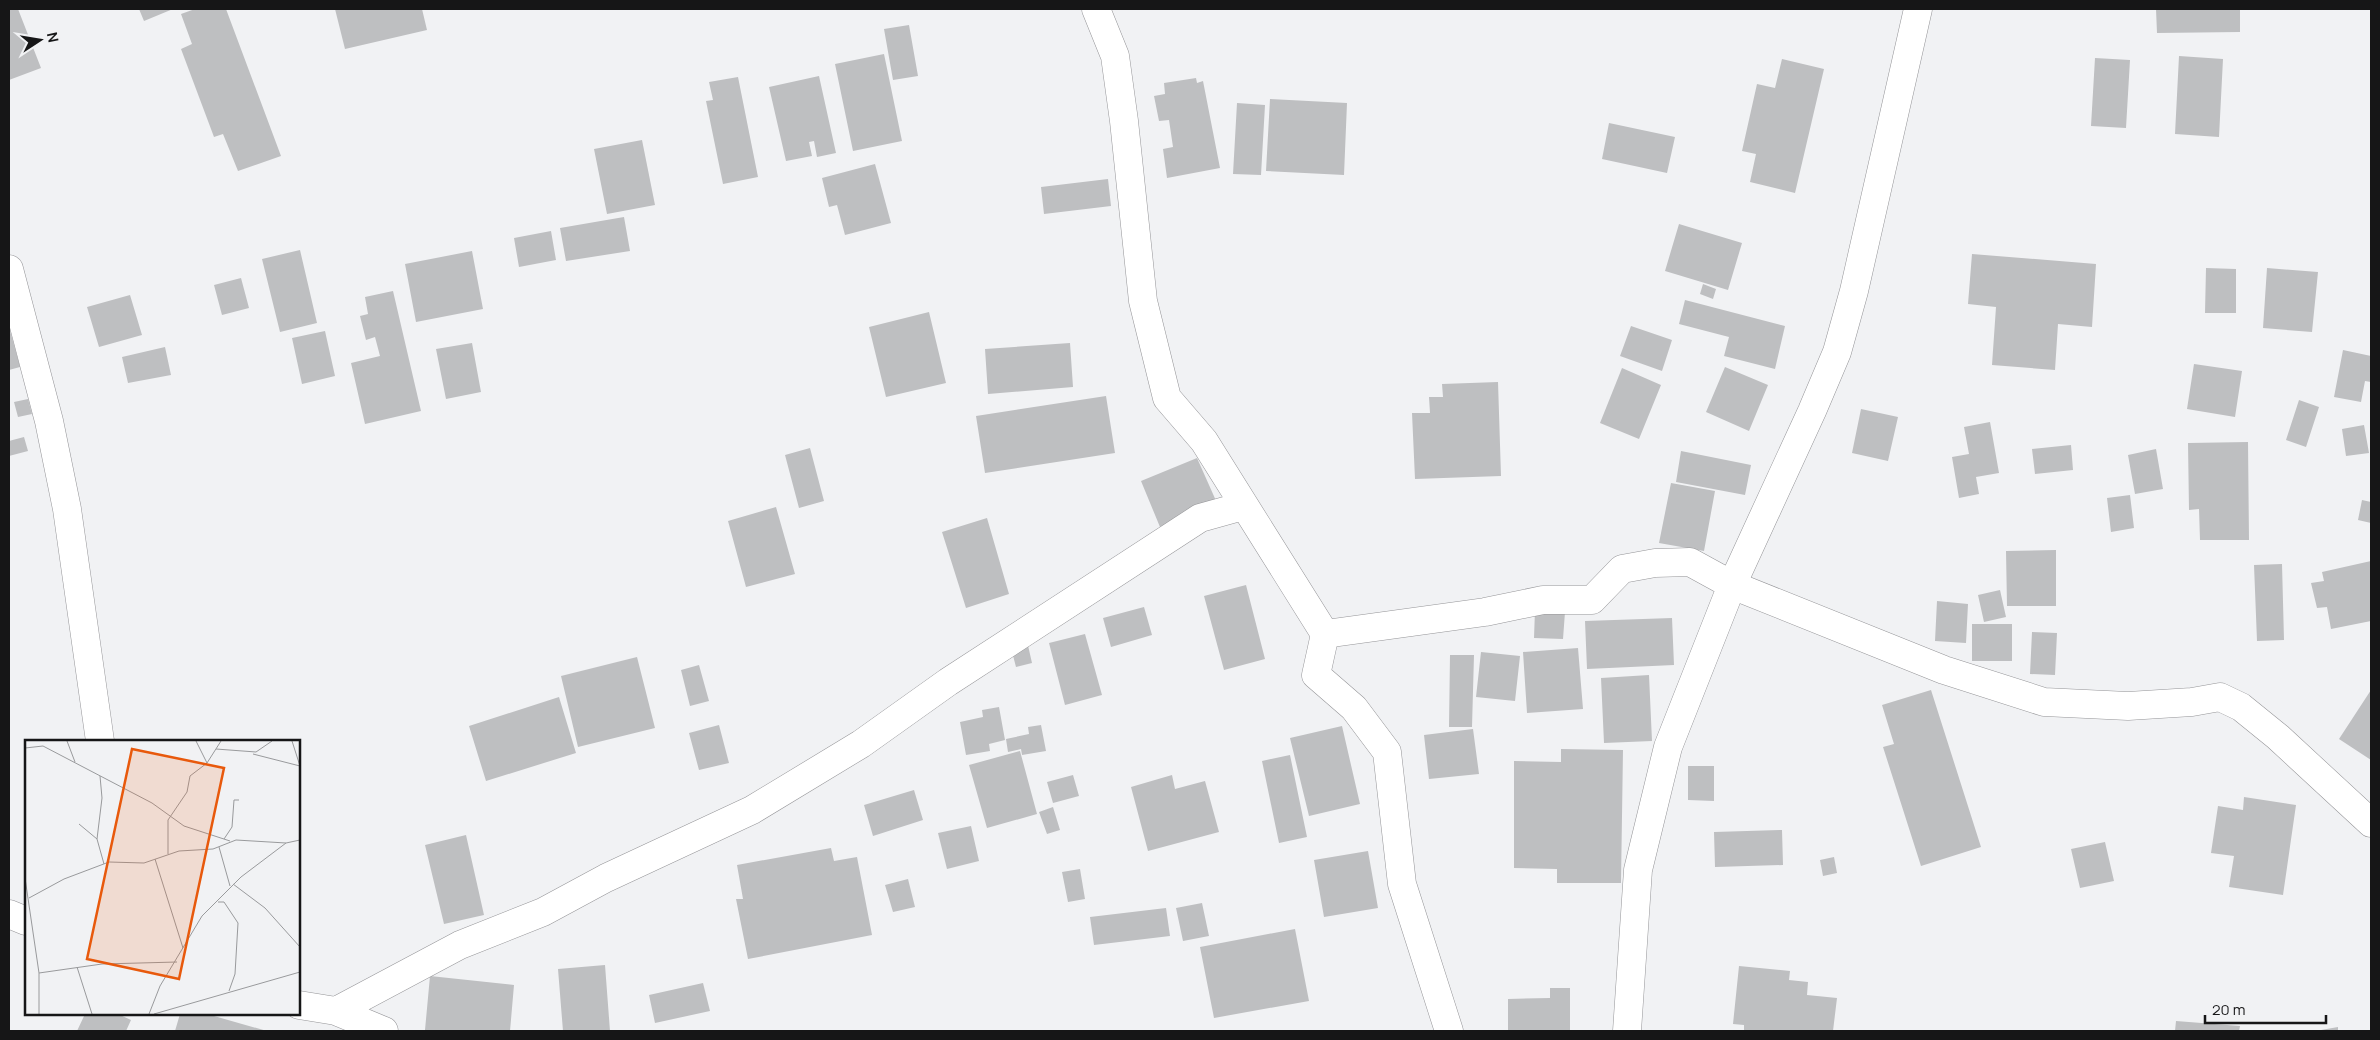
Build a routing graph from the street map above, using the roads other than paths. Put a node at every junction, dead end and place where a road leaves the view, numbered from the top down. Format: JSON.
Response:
{"nodes":[{"id":1,"x":1096,"y":9,"type":"edge"},
{"id":2,"x":1918,"y":9,"type":"edge"},
{"id":3,"x":9,"y":269,"type":"edge"},
{"id":4,"x":1243,"y":506,"type":"junction"},
{"id":5,"x":1732,"y":585,"type":"junction"},
{"id":6,"x":1325,"y":634,"type":"junction"},
{"id":7,"x":100,"y":740,"type":"edge"},
{"id":8,"x":2371,"y":823,"type":"edge"},
{"id":9,"x":9,"y":914,"type":"edge"},
{"id":10,"x":25,"y":921,"type":"edge"},
{"id":11,"x":300,"y":1005,"type":"edge"},
{"id":12,"x":336,"y":1011,"type":"junction"},
{"id":13,"x":384,"y":1031,"type":"edge"},
{"id":14,"x":1449,"y":1031,"type":"edge"},
{"id":15,"x":1627,"y":1031,"type":"edge"}],
"edges":[{"from":1,"to":4,"type":"street"},
{"from":2,"to":5,"type":"street"},
{"from":3,"to":7,"type":"street"},
{"from":4,"to":6,"type":"street"},
{"from":4,"to":12,"type":"street"},
{"from":5,"to":6,"type":"street"},
{"from":5,"to":8,"type":"street"},
{"from":5,"to":15,"type":"street"},
{"from":6,"to":14,"type":"street"},
{"from":9,"to":10,"type":"street"},
{"from":11,"to":12,"type":"street"},
{"from":12,"to":13,"type":"street"}]}
